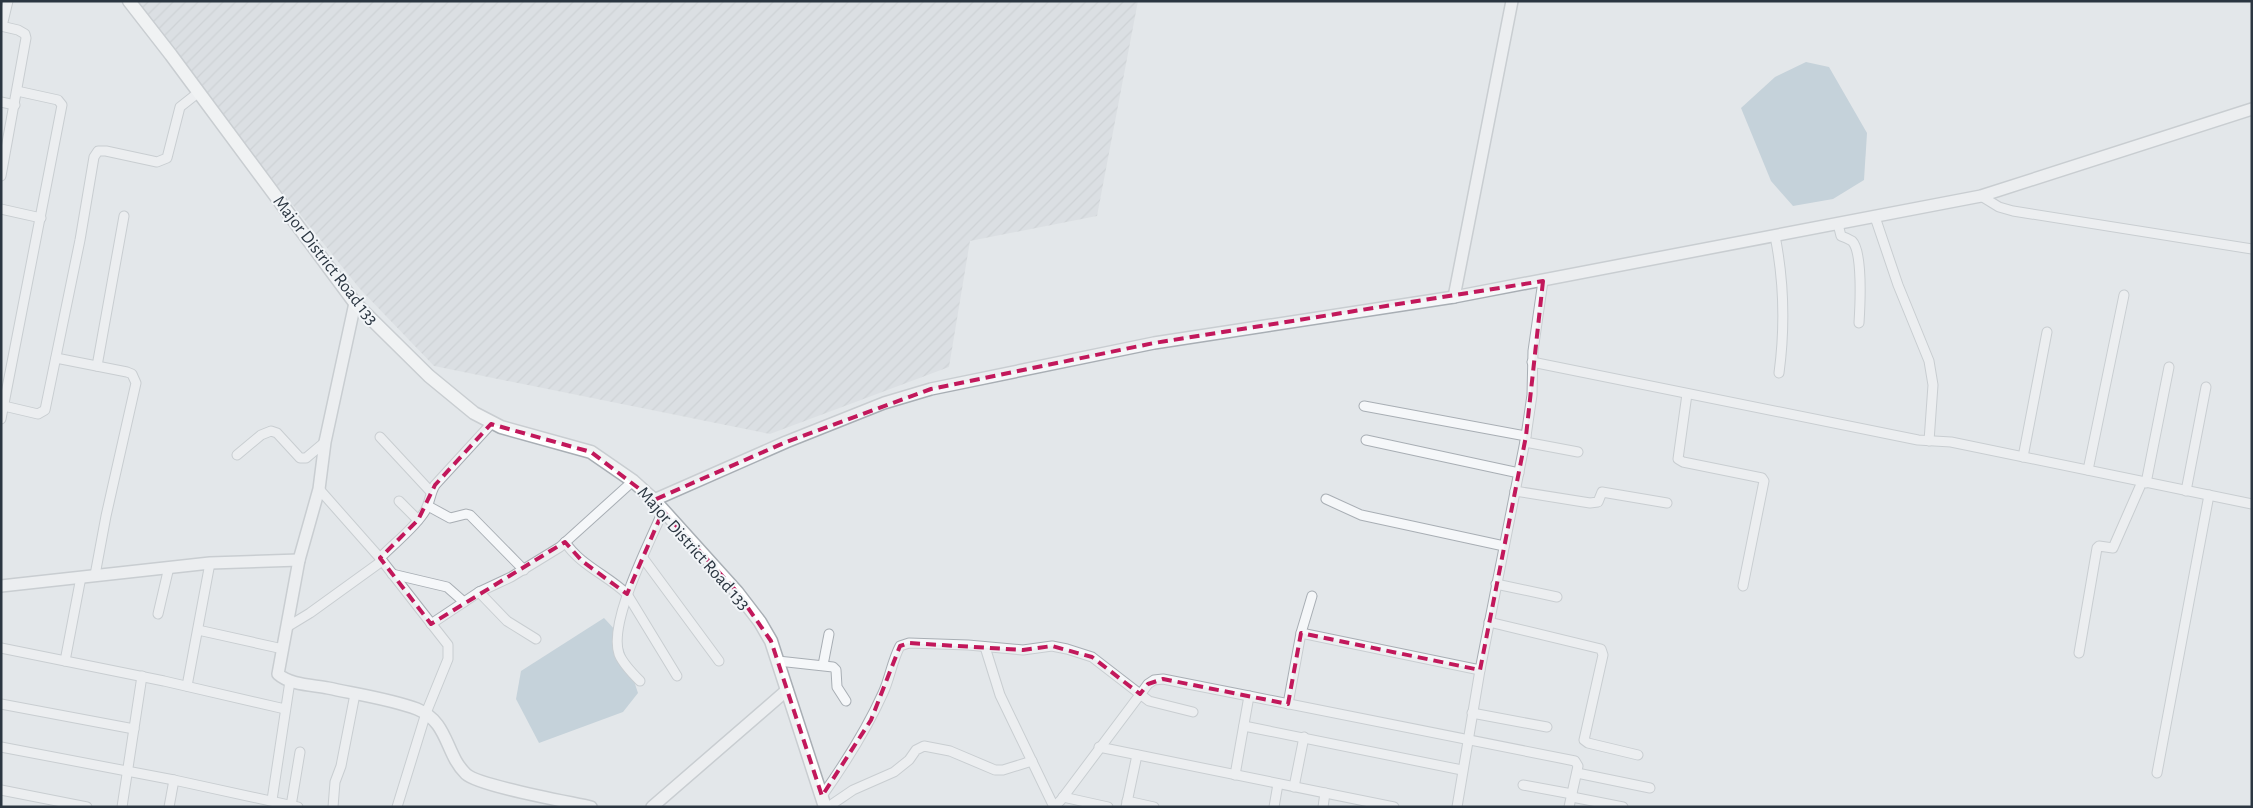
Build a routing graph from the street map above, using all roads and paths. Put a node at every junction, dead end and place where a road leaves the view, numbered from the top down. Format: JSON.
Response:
{"nodes":[{"id":1,"x":8,"y":1,"type":"edge"},
{"id":2,"x":129,"y":1,"type":"edge"},
{"id":3,"x":1512,"y":1,"type":"edge"},
{"id":4,"x":2,"y":26,"type":"edge"},
{"id":5,"x":17,"y":91,"type":"junction"},
{"id":6,"x":199,"y":92,"type":"junction"},
{"id":7,"x":1,"y":102,"type":"edge"},
{"id":8,"x":15,"y":104,"type":"junction"},
{"id":9,"x":2252,"y":109,"type":"edge"},
{"id":10,"x":1,"y":176,"type":"edge"},
{"id":11,"x":1981,"y":196,"type":"junction"},
{"id":12,"x":1,"y":209,"type":"edge"},
{"id":13,"x":124,"y":216,"type":"dead end"},
{"id":14,"x":1875,"y":217,"type":"junction"},
{"id":15,"x":41,"y":218,"type":"junction"},
{"id":16,"x":1838,"y":224,"type":"junction"},
{"id":17,"x":1775,"y":236,"type":"junction"},
{"id":18,"x":2252,"y":250,"type":"edge"},
{"id":19,"x":1542,"y":281,"type":"junction"},
{"id":20,"x":2124,"y":295,"type":"dead end"},
{"id":21,"x":1454,"y":297,"type":"junction"},
{"id":22,"x":355,"y":303,"type":"junction"},
{"id":23,"x":1859,"y":323,"type":"dead end"},
{"id":24,"x":2047,"y":332,"type":"dead end"},
{"id":25,"x":56,"y":358,"type":"junction"},
{"id":26,"x":1532,"y":362,"type":"junction"},
{"id":27,"x":97,"y":366,"type":"junction"},
{"id":28,"x":2169,"y":367,"type":"dead end"},
{"id":29,"x":1779,"y":373,"type":"dead end"},
{"id":30,"x":2206,"y":387,"type":"dead end"},
{"id":31,"x":1687,"y":394,"type":"junction"},
{"id":32,"x":4,"y":406,"type":"junction"},
{"id":33,"x":1364,"y":406,"type":"dead end"},
{"id":34,"x":1,"y":419,"type":"edge"},
{"id":35,"x":491,"y":424,"type":"junction"},
{"id":36,"x":380,"y":437,"type":"dead end"},
{"id":37,"x":1526,"y":439,"type":"junction"},
{"id":38,"x":1366,"y":440,"type":"dead end"},
{"id":39,"x":1929,"y":441,"type":"junction"},
{"id":40,"x":325,"y":442,"type":"junction"},
{"id":41,"x":1578,"y":452,"type":"dead end"},
{"id":42,"x":237,"y":455,"type":"dead end"},
{"id":43,"x":2023,"y":457,"type":"junction"},
{"id":44,"x":2088,"y":470,"type":"junction"},
{"id":45,"x":1519,"y":473,"type":"junction"},
{"id":46,"x":633,"y":481,"type":"junction"},
{"id":47,"x":2144,"y":483,"type":"junction"},
{"id":48,"x":319,"y":489,"type":"junction"},
{"id":49,"x":1515,"y":491,"type":"junction"},
{"id":50,"x":2186,"y":491,"type":"junction"},
{"id":51,"x":431,"y":492,"type":"junction"},
{"id":52,"x":2209,"y":495,"type":"junction"},
{"id":53,"x":1326,"y":499,"type":"dead end"},
{"id":54,"x":654,"y":500,"type":"junction"},
{"id":55,"x":399,"y":501,"type":"dead end"},
{"id":56,"x":1668,"y":503,"type":"dead end"},
{"id":57,"x":2252,"y":504,"type":"edge"},
{"id":58,"x":428,"y":506,"type":"junction"},
{"id":59,"x":663,"y":511,"type":"junction"},
{"id":60,"x":418,"y":520,"type":"junction"},
{"id":61,"x":565,"y":542,"type":"junction"},
{"id":62,"x":1504,"y":546,"type":"junction"},
{"id":63,"x":643,"y":558,"type":"junction"},
{"id":64,"x":299,"y":560,"type":"junction"},
{"id":65,"x":381,"y":560,"type":"junction"},
{"id":66,"x":210,"y":563,"type":"junction"},
{"id":67,"x":169,"y":567,"type":"junction"},
{"id":68,"x":524,"y":570,"type":"junction"},
{"id":69,"x":392,"y":574,"type":"junction"},
{"id":70,"x":95,"y":575,"type":"junction"},
{"id":71,"x":81,"y":577,"type":"junction"},
{"id":72,"x":1496,"y":584,"type":"junction"},
{"id":73,"x":1,"y":586,"type":"edge"},
{"id":74,"x":1743,"y":586,"type":"dead end"},
{"id":75,"x":479,"y":592,"type":"junction"},
{"id":76,"x":627,"y":594,"type":"junction"},
{"id":77,"x":1312,"y":596,"type":"dead end"},
{"id":78,"x":1557,"y":597,"type":"dead end"},
{"id":79,"x":464,"y":602,"type":"junction"},
{"id":80,"x":158,"y":614,"type":"dead end"},
{"id":81,"x":1489,"y":622,"type":"junction"},
{"id":82,"x":432,"y":624,"type":"junction"},
{"id":83,"x":288,"y":627,"type":"junction"},
{"id":84,"x":198,"y":630,"type":"junction"},
{"id":85,"x":1301,"y":633,"type":"junction"},
{"id":86,"x":829,"y":634,"type":"dead end"},
{"id":87,"x":536,"y":638,"type":"dead end"},
{"id":88,"x":985,"y":647,"type":"junction"},
{"id":89,"x":1,"y":648,"type":"edge"},
{"id":90,"x":284,"y":649,"type":"junction"},
{"id":91,"x":2079,"y":652,"type":"dead end"},
{"id":92,"x":65,"y":661,"type":"junction"},
{"id":93,"x":719,"y":661,"type":"dead end"},
{"id":94,"x":778,"y":661,"type":"junction"},
{"id":95,"x":823,"y":665,"type":"junction"},
{"id":96,"x":1480,"y":670,"type":"junction"},
{"id":97,"x":142,"y":676,"type":"junction"},
{"id":98,"x":677,"y":676,"type":"dead end"},
{"id":99,"x":290,"y":681,"type":"junction"},
{"id":100,"x":640,"y":681,"type":"dead end"},
{"id":101,"x":187,"y":686,"type":"junction"},
{"id":102,"x":787,"y":690,"type":"junction"},
{"id":103,"x":355,"y":694,"type":"junction"},
{"id":104,"x":1140,"y":694,"type":"junction"},
{"id":105,"x":1249,"y":696,"type":"junction"},
{"id":106,"x":846,"y":701,"type":"dead end"},
{"id":107,"x":1,"y":704,"type":"edge"},
{"id":108,"x":1288,"y":704,"type":"junction"},
{"id":109,"x":285,"y":709,"type":"junction"},
{"id":110,"x":1193,"y":712,"type":"dead end"},
{"id":111,"x":426,"y":713,"type":"junction"},
{"id":112,"x":1472,"y":713,"type":"junction"},
{"id":113,"x":1244,"y":726,"type":"junction"},
{"id":114,"x":1546,"y":728,"type":"dead end"},
{"id":115,"x":134,"y":729,"type":"junction"},
{"id":116,"x":1304,"y":737,"type":"junction"},
{"id":117,"x":1468,"y":740,"type":"junction"},
{"id":118,"x":1,"y":747,"type":"edge"},
{"id":119,"x":1099,"y":748,"type":"junction"},
{"id":120,"x":300,"y":752,"type":"dead end"},
{"id":121,"x":1137,"y":755,"type":"junction"},
{"id":122,"x":1638,"y":755,"type":"dead end"},
{"id":123,"x":1032,"y":761,"type":"junction"},
{"id":124,"x":1462,"y":770,"type":"junction"},
{"id":125,"x":128,"y":771,"type":"junction"},
{"id":126,"x":2157,"y":772,"type":"dead end"},
{"id":127,"x":1577,"y":773,"type":"junction"},
{"id":128,"x":1235,"y":775,"type":"junction"},
{"id":129,"x":174,"y":780,"type":"junction"},
{"id":130,"x":1278,"y":784,"type":"junction"},
{"id":131,"x":1523,"y":785,"type":"dead end"},
{"id":132,"x":1294,"y":787,"type":"junction"},
{"id":133,"x":1650,"y":788,"type":"dead end"},
{"id":134,"x":1,"y":790,"type":"edge"},
{"id":135,"x":1325,"y":793,"type":"junction"},
{"id":136,"x":1572,"y":796,"type":"junction"},
{"id":137,"x":1063,"y":797,"type":"junction"},
{"id":138,"x":272,"y":800,"type":"junction"},
{"id":139,"x":825,"y":803,"type":"edge"},
{"id":140,"x":1126,"y":804,"type":"edge"},
{"id":141,"x":1380,"y":805,"type":"edge"},
{"id":142,"x":295,"y":806,"type":"edge"},
{"id":143,"x":86,"y":807,"type":"edge"},
{"id":144,"x":122,"y":807,"type":"edge"},
{"id":145,"x":169,"y":807,"type":"edge"},
{"id":146,"x":332,"y":807,"type":"edge"},
{"id":147,"x":397,"y":807,"type":"edge"},
{"id":148,"x":591,"y":807,"type":"edge"},
{"id":149,"x":652,"y":807,"type":"edge"},
{"id":150,"x":1054,"y":807,"type":"edge"},
{"id":151,"x":1108,"y":807,"type":"edge"},
{"id":152,"x":1154,"y":807,"type":"edge"},
{"id":153,"x":1274,"y":807,"type":"edge"},
{"id":154,"x":1323,"y":807,"type":"edge"},
{"id":155,"x":1394,"y":807,"type":"edge"},
{"id":156,"x":1457,"y":807,"type":"edge"},
{"id":157,"x":1569,"y":807,"type":"edge"},
{"id":158,"x":1624,"y":807,"type":"edge"}],
"edges":[{"from":1,"to":4,"type":"street"},
{"from":2,"to":6,"type":"main road","name":"Major District Road 133"},
{"from":3,"to":21,"type":"street"},
{"from":4,"to":5,"type":"street"},
{"from":5,"to":8,"type":"street"},
{"from":5,"to":15,"type":"street"},
{"from":6,"to":22,"type":"main road","name":"Major District Road 133"},
{"from":6,"to":25,"type":"street"},
{"from":7,"to":8,"type":"street"},
{"from":8,"to":10,"type":"street"},
{"from":9,"to":11,"type":"street"},
{"from":11,"to":14,"type":"street"},
{"from":11,"to":18,"type":"street"},
{"from":12,"to":15,"type":"street"},
{"from":13,"to":27,"type":"street"},
{"from":14,"to":16,"type":"street"},
{"from":14,"to":39,"type":"street"},
{"from":15,"to":32,"type":"street"},
{"from":16,"to":17,"type":"street"},
{"from":16,"to":23,"type":"street"},
{"from":17,"to":19,"type":"street"},
{"from":17,"to":29,"type":"street"},
{"from":19,"to":21,"type":"street"},
{"from":19,"to":26,"type":"street"},
{"from":20,"to":44,"type":"street"},
{"from":21,"to":54,"type":"street"},
{"from":22,"to":35,"type":"main road","name":"Major District Road 133"},
{"from":22,"to":40,"type":"street"},
{"from":24,"to":43,"type":"street"},
{"from":25,"to":27,"type":"street"},
{"from":25,"to":32,"type":"street"},
{"from":26,"to":31,"type":"street"},
{"from":26,"to":37,"type":"street"},
{"from":27,"to":70,"type":"street"},
{"from":28,"to":47,"type":"street"},
{"from":30,"to":50,"type":"street"},
{"from":31,"to":39,"type":"street"},
{"from":31,"to":74,"type":"street"},
{"from":32,"to":34,"type":"street"},
{"from":33,"to":37,"type":"street"},
{"from":35,"to":46,"type":"main road","name":"Major District Road 133"},
{"from":35,"to":51,"type":"street"},
{"from":36,"to":51,"type":"street"},
{"from":37,"to":41,"type":"street"},
{"from":37,"to":45,"type":"street"},
{"from":38,"to":45,"type":"street"},
{"from":39,"to":43,"type":"street"},
{"from":40,"to":42,"type":"street"},
{"from":40,"to":48,"type":"street"},
{"from":43,"to":44,"type":"street"},
{"from":44,"to":47,"type":"street"},
{"from":45,"to":49,"type":"street"},
{"from":46,"to":54,"type":"main road","name":"Major District Road 133"},
{"from":46,"to":61,"type":"street"},
{"from":47,"to":50,"type":"street"},
{"from":47,"to":91,"type":"street"},
{"from":48,"to":64,"type":"street"},
{"from":48,"to":65,"type":"street"},
{"from":49,"to":56,"type":"street"},
{"from":49,"to":62,"type":"street"},
{"from":50,"to":52,"type":"street"},
{"from":51,"to":58,"type":"street"},
{"from":52,"to":57,"type":"street"},
{"from":52,"to":126,"type":"street"},
{"from":53,"to":62,"type":"street"},
{"from":54,"to":59,"type":"main road","name":"Major District Road 133"},
{"from":55,"to":60,"type":"street"},
{"from":58,"to":60,"type":"street"},
{"from":58,"to":68,"type":"street"},
{"from":59,"to":63,"type":"street"},
{"from":59,"to":94,"type":"main road","name":"Major District Road 133"},
{"from":60,"to":65,"type":"street"},
{"from":61,"to":68,"type":"street"},
{"from":61,"to":76,"type":"street"},
{"from":62,"to":72,"type":"street"},
{"from":63,"to":76,"type":"street"},
{"from":63,"to":93,"type":"street"},
{"from":64,"to":66,"type":"street"},
{"from":64,"to":83,"type":"street"},
{"from":65,"to":69,"type":"street"},
{"from":65,"to":83,"type":"street"},
{"from":66,"to":67,"type":"street"},
{"from":66,"to":84,"type":"street"},
{"from":67,"to":70,"type":"street"},
{"from":67,"to":80,"type":"street"},
{"from":68,"to":75,"type":"street"},
{"from":69,"to":79,"type":"street"},
{"from":69,"to":82,"type":"street"},
{"from":70,"to":71,"type":"street"},
{"from":71,"to":73,"type":"street"},
{"from":71,"to":92,"type":"street"},
{"from":72,"to":78,"type":"street"},
{"from":72,"to":81,"type":"street"},
{"from":75,"to":79,"type":"street"},
{"from":75,"to":87,"type":"street"},
{"from":76,"to":98,"type":"street"},
{"from":76,"to":100,"type":"street"},
{"from":77,"to":85,"type":"street"},
{"from":79,"to":82,"type":"street"},
{"from":81,"to":96,"type":"street"},
{"from":81,"to":122,"type":"street"},
{"from":82,"to":111,"type":"street"},
{"from":83,"to":90,"type":"street"},
{"from":84,"to":90,"type":"street"},
{"from":84,"to":101,"type":"street"},
{"from":85,"to":96,"type":"street"},
{"from":85,"to":108,"type":"street"},
{"from":86,"to":95,"type":"street"},
{"from":88,"to":104,"type":"street"},
{"from":88,"to":123,"type":"street"},
{"from":88,"to":139,"type":"street"},
{"from":89,"to":92,"type":"street"},
{"from":90,"to":99,"type":"street"},
{"from":92,"to":97,"type":"street"},
{"from":94,"to":95,"type":"street"},
{"from":94,"to":102,"type":"main road","name":"Major District Road 133"},
{"from":95,"to":106,"type":"street"},
{"from":96,"to":112,"type":"street"},
{"from":97,"to":101,"type":"street"},
{"from":97,"to":115,"type":"street"},
{"from":99,"to":103,"type":"street"},
{"from":99,"to":109,"type":"street"},
{"from":101,"to":109,"type":"street"},
{"from":102,"to":139,"type":"main road","name":"Major District Road 133"},
{"from":102,"to":149,"type":"street"},
{"from":103,"to":111,"type":"street"},
{"from":103,"to":146,"type":"street"},
{"from":104,"to":105,"type":"street"},
{"from":104,"to":110,"type":"street"},
{"from":104,"to":119,"type":"street"},
{"from":105,"to":108,"type":"street"},
{"from":105,"to":113,"type":"street"},
{"from":107,"to":115,"type":"street"},
{"from":108,"to":117,"type":"street"},
{"from":109,"to":138,"type":"street"},
{"from":111,"to":147,"type":"street"},
{"from":111,"to":148,"type":"street"},
{"from":112,"to":114,"type":"street"},
{"from":112,"to":117,"type":"street"},
{"from":113,"to":116,"type":"street"},
{"from":113,"to":128,"type":"street"},
{"from":115,"to":125,"type":"street"},
{"from":116,"to":124,"type":"street"},
{"from":116,"to":132,"type":"street"},
{"from":117,"to":124,"type":"street"},
{"from":117,"to":127,"type":"street"},
{"from":118,"to":125,"type":"street"},
{"from":119,"to":121,"type":"street"},
{"from":119,"to":137,"type":"street"},
{"from":120,"to":142,"type":"street"},
{"from":121,"to":128,"type":"street"},
{"from":121,"to":140,"type":"street"},
{"from":123,"to":139,"type":"street"},
{"from":123,"to":150,"type":"street"},
{"from":124,"to":156,"type":"street"},
{"from":125,"to":129,"type":"street"},
{"from":125,"to":144,"type":"street"},
{"from":127,"to":133,"type":"street"},
{"from":127,"to":136,"type":"street"},
{"from":128,"to":130,"type":"street"},
{"from":129,"to":138,"type":"street"},
{"from":129,"to":145,"type":"street"},
{"from":130,"to":132,"type":"street"},
{"from":130,"to":153,"type":"street"},
{"from":131,"to":136,"type":"street"},
{"from":132,"to":135,"type":"street"},
{"from":134,"to":143,"type":"street"},
{"from":135,"to":141,"type":"street"},
{"from":135,"to":154,"type":"street"},
{"from":136,"to":157,"type":"street"},
{"from":136,"to":158,"type":"street"},
{"from":137,"to":150,"type":"street"},
{"from":137,"to":151,"type":"street"},
{"from":138,"to":142,"type":"street"},
{"from":140,"to":152,"type":"street"},
{"from":141,"to":155,"type":"street"}]}
